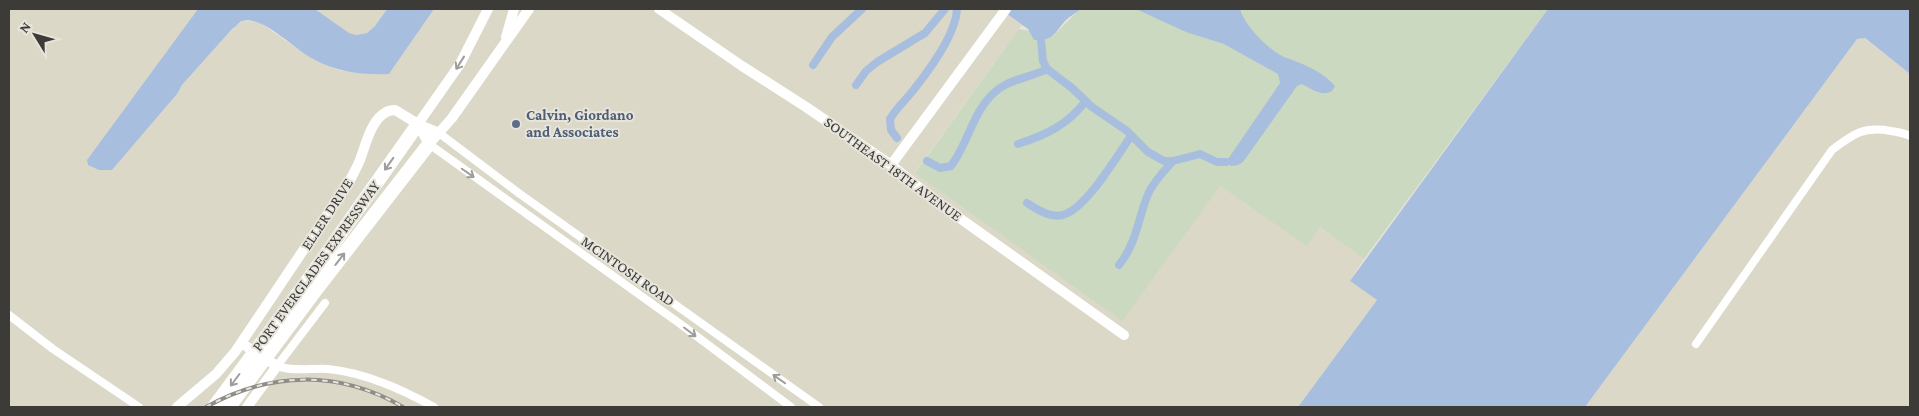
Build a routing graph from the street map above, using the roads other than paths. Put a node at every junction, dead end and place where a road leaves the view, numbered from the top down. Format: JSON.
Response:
{"nodes":[{"id":1,"x":488,"y":9,"type":"edge"},
{"id":2,"x":508,"y":9,"type":"edge"},
{"id":3,"x":514,"y":9,"type":"edge"},
{"id":4,"x":522,"y":9,"type":"edge"},
{"id":5,"x":529,"y":9,"type":"edge"},
{"id":6,"x":536,"y":9,"type":"edge"},
{"id":7,"x":659,"y":9,"type":"edge"},
{"id":8,"x":1003,"y":12,"type":"edge"},
{"id":9,"x":503,"y":48,"type":"junction"},
{"id":10,"x":418,"y":124,"type":"junction"},
{"id":11,"x":438,"y":133,"type":"junction"},
{"id":12,"x":1910,"y":136,"type":"edge"},
{"id":13,"x":429,"y":144,"type":"junction"},
{"id":14,"x":891,"y":165,"type":"junction"},
{"id":15,"x":310,"y":288,"type":"junction"},
{"id":16,"x":325,"y":303,"type":"dead end"},
{"id":17,"x":9,"y":315,"type":"edge"},
{"id":18,"x":1124,"y":335,"type":"dead end"},
{"id":19,"x":241,"y":342,"type":"junction"},
{"id":20,"x":1696,"y":344,"type":"dead end"},
{"id":21,"x":277,"y":366,"type":"junction"},
{"id":22,"x":139,"y":407,"type":"edge"},
{"id":23,"x":177,"y":407,"type":"edge"},
{"id":24,"x":214,"y":407,"type":"edge"},
{"id":25,"x":229,"y":407,"type":"edge"},
{"id":26,"x":247,"y":407,"type":"edge"},
{"id":27,"x":434,"y":407,"type":"edge"},
{"id":28,"x":791,"y":407,"type":"edge"},
{"id":29,"x":819,"y":407,"type":"edge"}],
"edges":[{"from":1,"to":10,"type":"street","one_way":true},
{"from":2,"to":9,"type":"street"},
{"from":3,"to":9,"type":"street"},
{"from":4,"to":9,"type":"street"},
{"from":5,"to":9,"type":"street"},
{"from":6,"to":9,"type":"street"},
{"from":7,"to":14,"type":"street","name":"SOUTHEAST 18TH AVENUE"},
{"from":8,"to":14,"type":"street"},
{"from":9,"to":11,"type":"street"},
{"from":10,"to":11,"type":"street","name":"ELLER DRIVE"},
{"from":10,"to":13,"type":"street","name":"ELLER DRIVE"},
{"from":10,"to":15,"type":"highway","name":"PORT EVERGLADES EXPRESSWAY","one_way":true},
{"from":10,"to":19,"type":"street","name":"ELLER DRIVE"},
{"from":11,"to":13,"type":"street"},
{"from":29,"to":11,"type":"street","name":"MCINTOSH ROAD","one_way":true},
{"from":12,"to":20,"type":"street"},
{"from":15,"to":13,"type":"highway","name":"PORT EVERGLADES EXPRESSWAY","one_way":true},
{"from":13,"to":28,"type":"street","name":"MCINTOSH ROAD","one_way":true},
{"from":14,"to":18,"type":"street","name":"SOUTHEAST 18TH AVENUE"},
{"from":15,"to":24,"type":"highway","name":"PORT EVERGLADES EXPRESSWAY","one_way":true},
{"from":15,"to":25,"type":"highway","name":"PORT EVERGLADES EXPRESSWAY"},
{"from":16,"to":21,"type":"street"},
{"from":17,"to":22,"type":"street"},
{"from":19,"to":21,"type":"street"},
{"from":19,"to":23,"type":"street","name":"ELLER DRIVE"},
{"from":21,"to":26,"type":"street"},
{"from":21,"to":27,"type":"street"}]}
